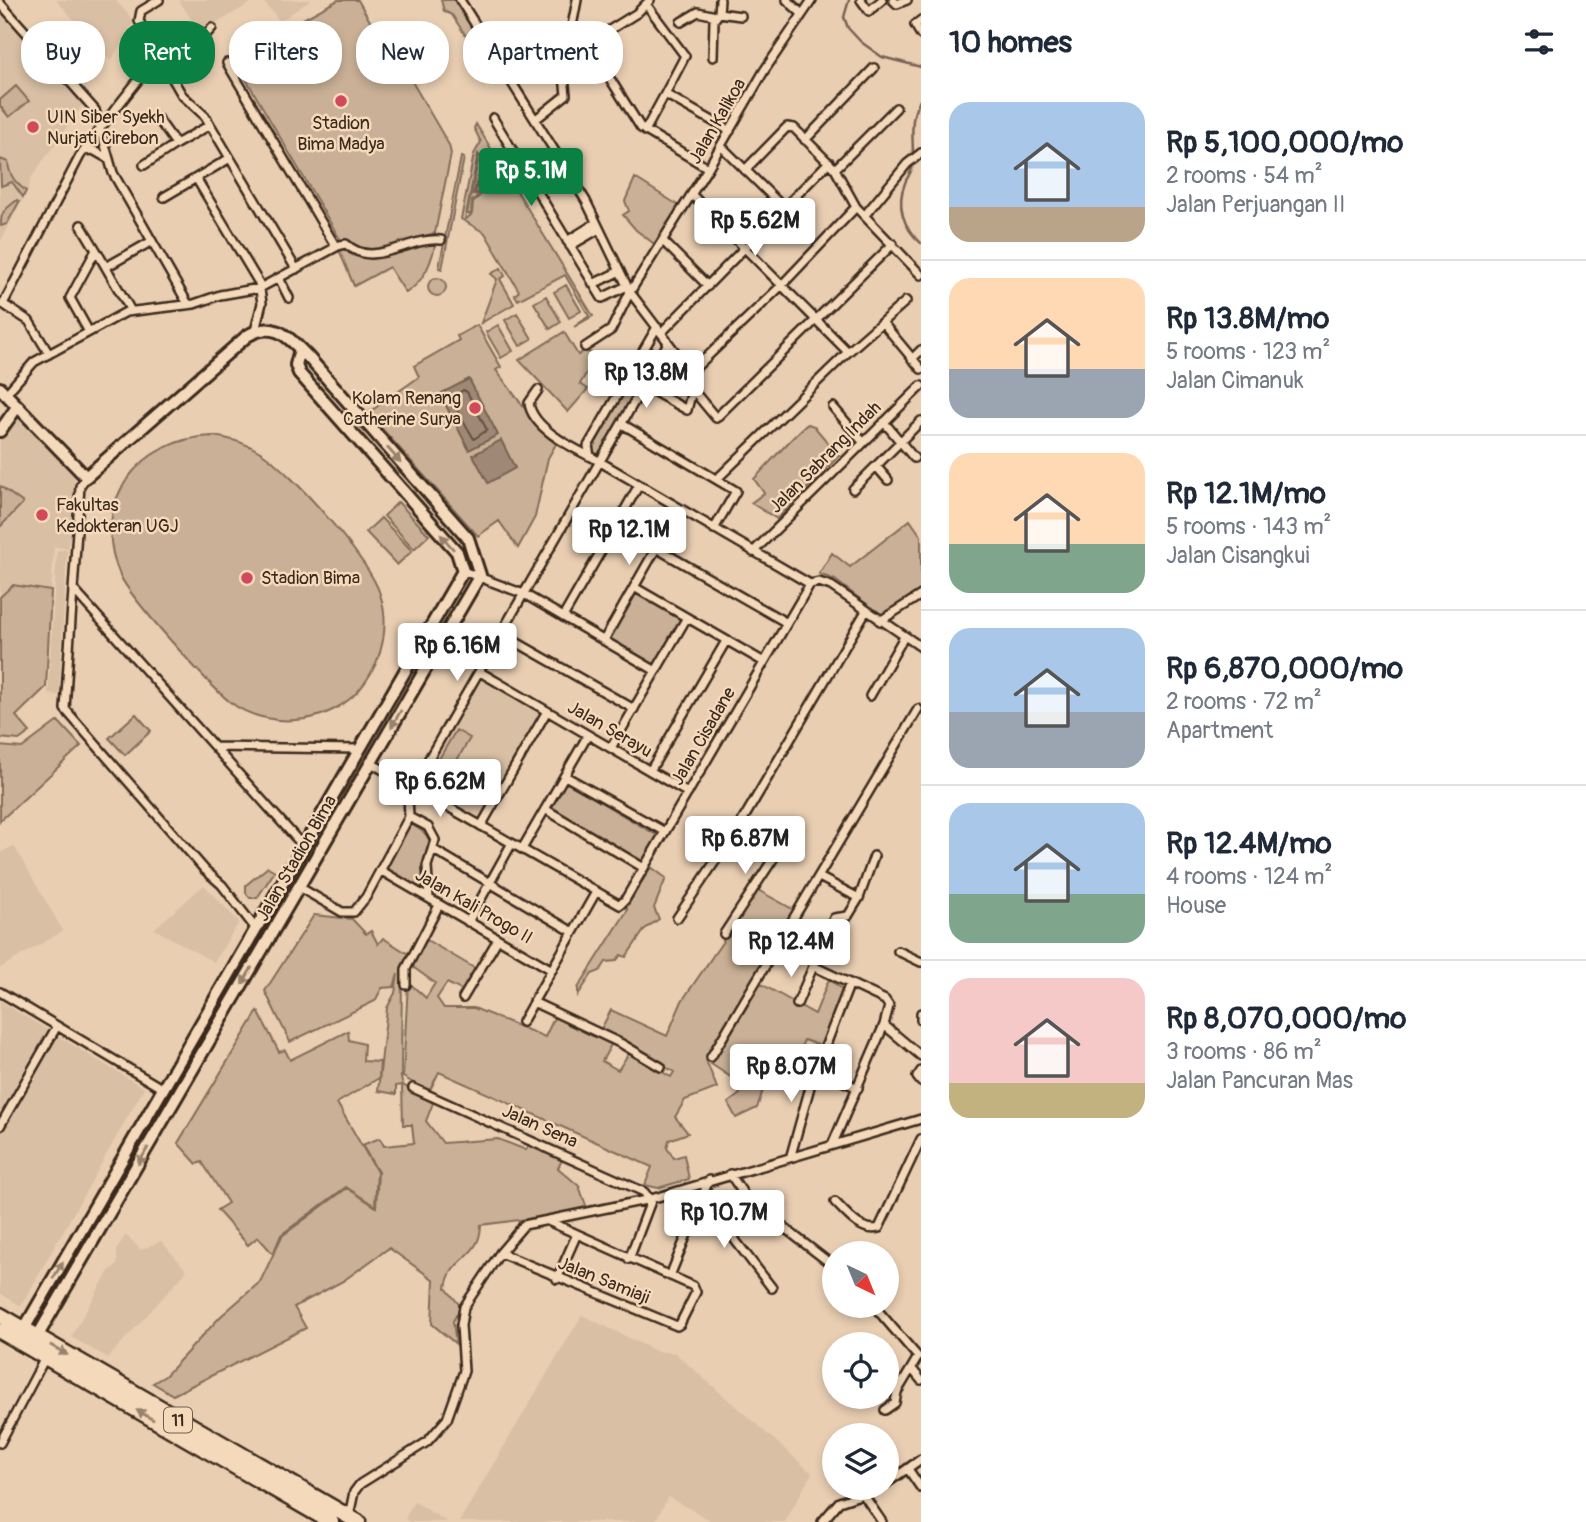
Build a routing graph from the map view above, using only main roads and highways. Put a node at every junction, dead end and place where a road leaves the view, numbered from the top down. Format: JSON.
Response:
{"nodes":[{"id":1,"x":0,"y":1315,"type":"edge"},
{"id":2,"x":0,"y":1331,"type":"edge"},
{"id":3,"x":215,"y":1448,"type":"junction"},
{"id":4,"x":354,"y":1519,"type":"edge"},
{"id":5,"x":331,"y":1522,"type":"edge"}],
"edges":[{"from":1,"to":3,"type":"highway","number":"11","one_way":true},
{"from":3,"to":2,"type":"highway","number":"11","one_way":true},
{"from":3,"to":4,"type":"highway","number":"11"},
{"from":3,"to":5,"type":"highway","number":"11"}]}
